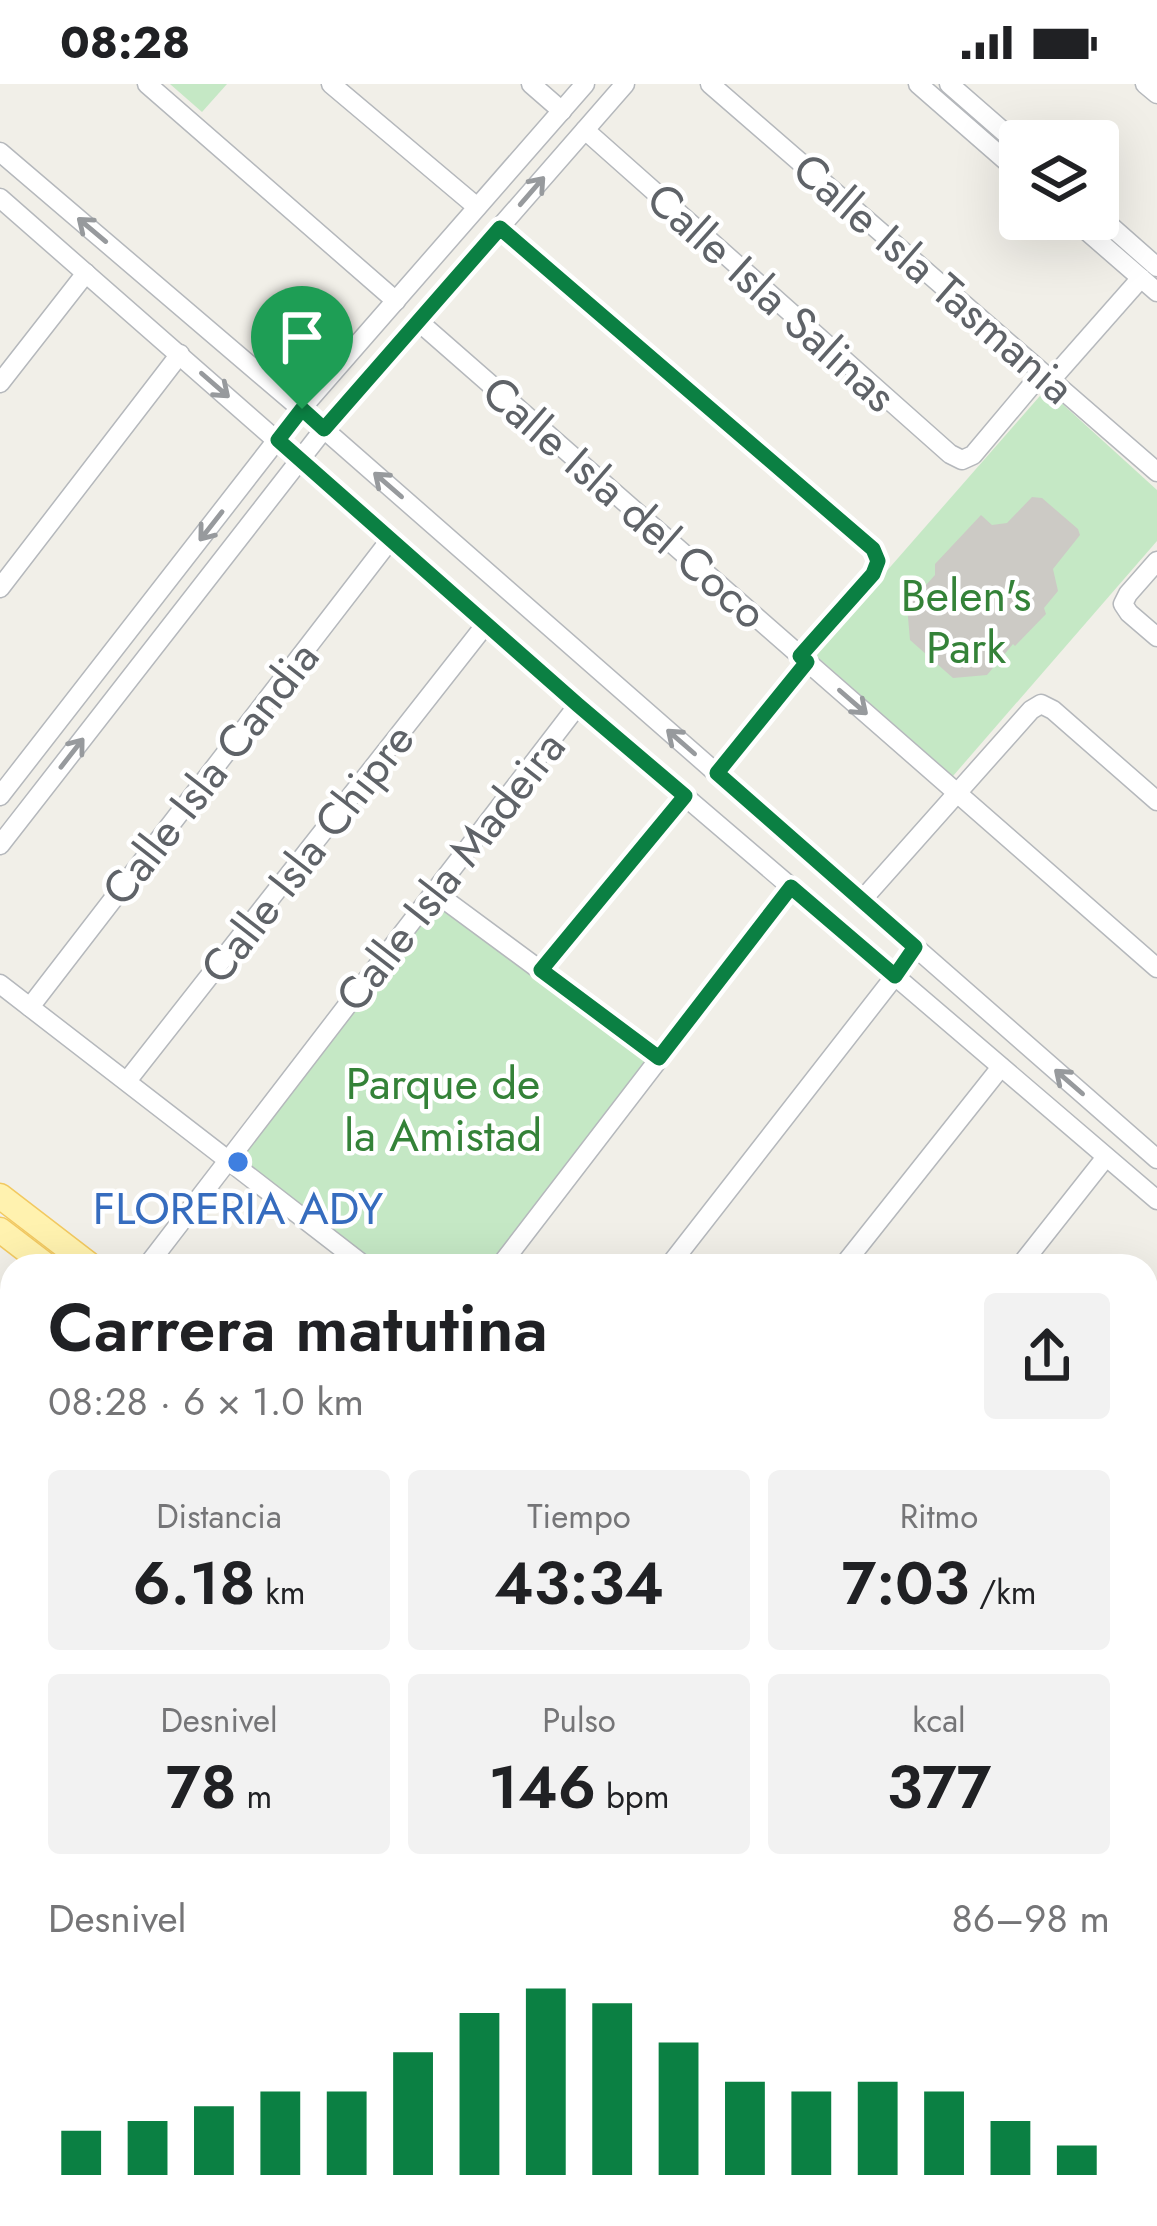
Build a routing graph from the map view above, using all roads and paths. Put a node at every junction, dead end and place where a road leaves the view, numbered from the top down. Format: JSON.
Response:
{"nodes":[{"id":1,"x":146,"y":84,"type":"edge"},
{"id":2,"x":331,"y":84,"type":"edge"},
{"id":3,"x":531,"y":84,"type":"edge"},
{"id":4,"x":585,"y":84,"type":"edge"},
{"id":5,"x":625,"y":84,"type":"edge"},
{"id":6,"x":710,"y":84,"type":"edge"},
{"id":7,"x":918,"y":84,"type":"edge"},
{"id":8,"x":949,"y":84,"type":"edge"},
{"id":9,"x":1145,"y":84,"type":"edge"},
{"id":10,"x":1157,"y":94,"type":"edge"},
{"id":11,"x":562,"y":111,"type":"junction"},
{"id":12,"x":999,"y":128,"type":"edge"},
{"id":13,"x":585,"y":130,"type":"junction"},
{"id":14,"x":0,"y":152,"type":"edge"},
{"id":15,"x":999,"y":155,"type":"edge"},
{"id":16,"x":0,"y":198,"type":"edge"},
{"id":17,"x":477,"y":207,"type":"junction"},
{"id":18,"x":500,"y":228,"type":"junction"},
{"id":19,"x":1119,"y":239,"type":"edge"},
{"id":20,"x":1103,"y":240,"type":"edge"},
{"id":21,"x":86,"y":273,"type":"junction"},
{"id":22,"x":1149,"y":273,"type":"edge"},
{"id":23,"x":1157,"y":292,"type":"edge"},
{"id":24,"x":396,"y":301,"type":"junction"},
{"id":25,"x":418,"y":321,"type":"junction"},
{"id":26,"x":180,"y":354,"type":"junction"},
{"id":27,"x":1047,"y":376,"type":"junction"},
{"id":28,"x":0,"y":383,"type":"edge"},
{"id":29,"x":302,"y":409,"type":"junction"},
{"id":30,"x":324,"y":429,"type":"junction"},
{"id":31,"x":278,"y":440,"type":"junction"},
{"id":32,"x":301,"y":460,"type":"junction"},
{"id":33,"x":1157,"y":472,"type":"edge"},
{"id":34,"x":390,"y":540,"type":"junction"},
{"id":35,"x":1157,"y":561,"type":"edge"},
{"id":36,"x":0,"y":588,"type":"edge"},
{"id":37,"x":486,"y":624,"type":"junction"},
{"id":38,"x":1157,"y":638,"type":"edge"},
{"id":39,"x":803,"y":659,"type":"junction"},
{"id":40,"x":578,"y":705,"type":"junction"},
{"id":41,"x":717,"y":773,"type":"junction"},
{"id":42,"x":956,"y":792,"type":"junction"},
{"id":43,"x":0,"y":796,"type":"edge"},
{"id":44,"x":685,"y":796,"type":"junction"},
{"id":45,"x":1157,"y":801,"type":"edge"},
{"id":46,"x":0,"y":845,"type":"edge"},
{"id":47,"x":791,"y":887,"type":"junction"},
{"id":48,"x":434,"y":890,"type":"junction"},
{"id":49,"x":862,"y":900,"type":"junction"},
{"id":50,"x":915,"y":947,"type":"junction"},
{"id":51,"x":1157,"y":968,"type":"edge"},
{"id":52,"x":541,"y":970,"type":"junction"},
{"id":53,"x":895,"y":976,"type":"junction"},
{"id":54,"x":0,"y":984,"type":"edge"},
{"id":55,"x":30,"y":1007,"type":"junction"},
{"id":56,"x":659,"y":1058,"type":"junction"},
{"id":57,"x":1001,"y":1066,"type":"junction"},
{"id":58,"x":127,"y":1081,"type":"junction"},
{"id":59,"x":1106,"y":1157,"type":"junction"},
{"id":60,"x":228,"y":1159,"type":"junction"},
{"id":61,"x":1157,"y":1159,"type":"edge"},
{"id":62,"x":0,"y":1196,"type":"edge"},
{"id":63,"x":1157,"y":1200,"type":"edge"},
{"id":64,"x":75,"y":1254,"type":"edge"},
{"id":65,"x":156,"y":1254,"type":"edge"},
{"id":66,"x":350,"y":1254,"type":"edge"},
{"id":67,"x":509,"y":1254,"type":"edge"},
{"id":68,"x":678,"y":1254,"type":"edge"},
{"id":69,"x":853,"y":1254,"type":"edge"},
{"id":70,"x":1029,"y":1254,"type":"edge"}],
"edges":[{"from":1,"to":24,"type":"street"},
{"from":2,"to":17,"type":"street"},
{"from":3,"to":11,"type":"street"},
{"from":4,"to":11,"type":"street"},
{"from":5,"to":13,"type":"street"},
{"from":6,"to":27,"type":"street","name":"Calle Isla Tasmania"},
{"from":7,"to":15,"type":"street"},
{"from":8,"to":12,"type":"street"},
{"from":9,"to":10,"type":"street"},
{"from":11,"to":17,"type":"street"},
{"from":18,"to":13,"type":"street","one_way":true},
{"from":13,"to":27,"type":"street","name":"Calle Isla Salinas"},
{"from":29,"to":14,"type":"street","one_way":true},
{"from":16,"to":21,"type":"street"},
{"from":17,"to":24,"type":"street"},
{"from":18,"to":25,"type":"street"},
{"from":18,"to":39,"type":"street"},
{"from":19,"to":22,"type":"street"},
{"from":20,"to":22,"type":"street"},
{"from":21,"to":26,"type":"street"},
{"from":21,"to":28,"type":"street"},
{"from":22,"to":23,"type":"street"},
{"from":22,"to":27,"type":"street"},
{"from":24,"to":29,"type":"street"},
{"from":25,"to":30,"type":"street"},
{"from":25,"to":39,"type":"street","name":"Calle Isla del Coco"},
{"from":26,"to":31,"type":"street","one_way":true},
{"from":26,"to":36,"type":"street"},
{"from":27,"to":33,"type":"street","name":"Calle Isla Tasmania"},
{"from":29,"to":30,"type":"street"},
{"from":29,"to":31,"type":"street"},
{"from":30,"to":32,"type":"street"},
{"from":41,"to":30,"type":"street","one_way":true},
{"from":31,"to":32,"type":"street"},
{"from":31,"to":43,"type":"street","one_way":true},
{"from":32,"to":34,"type":"street"},
{"from":46,"to":32,"type":"street","one_way":true},
{"from":34,"to":37,"type":"street"},
{"from":34,"to":55,"type":"street","name":"Calle Isla Candia"},
{"from":35,"to":38,"type":"street"},
{"from":37,"to":40,"type":"street"},
{"from":37,"to":58,"type":"street","name":"Calle Isla Chipre"},
{"from":39,"to":41,"type":"street"},
{"from":39,"to":42,"type":"street","name":"Calle Isla del Coco","one_way":true},
{"from":40,"to":44,"type":"street"},
{"from":40,"to":48,"type":"street","name":"Calle Isla Madeira"},
{"from":41,"to":49,"type":"street"},
{"from":42,"to":45,"type":"street"},
{"from":42,"to":49,"type":"street"},
{"from":42,"to":51,"type":"street","name":"Calle Isla del Coco"},
{"from":44,"to":47,"type":"street"},
{"from":44,"to":52,"type":"street"},
{"from":47,"to":53,"type":"street"},
{"from":47,"to":56,"type":"street"},
{"from":48,"to":52,"type":"street"},
{"from":48,"to":60,"type":"street","name":"Calle Isla Madeira"},
{"from":49,"to":50,"type":"street"},
{"from":50,"to":53,"type":"street"},
{"from":61,"to":50,"type":"street","one_way":true},
{"from":52,"to":56,"type":"street"},
{"from":53,"to":57,"type":"street"},
{"from":53,"to":68,"type":"street"},
{"from":54,"to":55,"type":"street"},
{"from":55,"to":58,"type":"street"},
{"from":56,"to":67,"type":"street"},
{"from":57,"to":59,"type":"street"},
{"from":57,"to":69,"type":"street"},
{"from":58,"to":60,"type":"street"},
{"from":59,"to":63,"type":"street"},
{"from":59,"to":70,"type":"street"},
{"from":60,"to":65,"type":"street","name":"Calle Isla Madeira"},
{"from":60,"to":66,"type":"street"},
{"from":62,"to":64,"type":"main road"}]}
